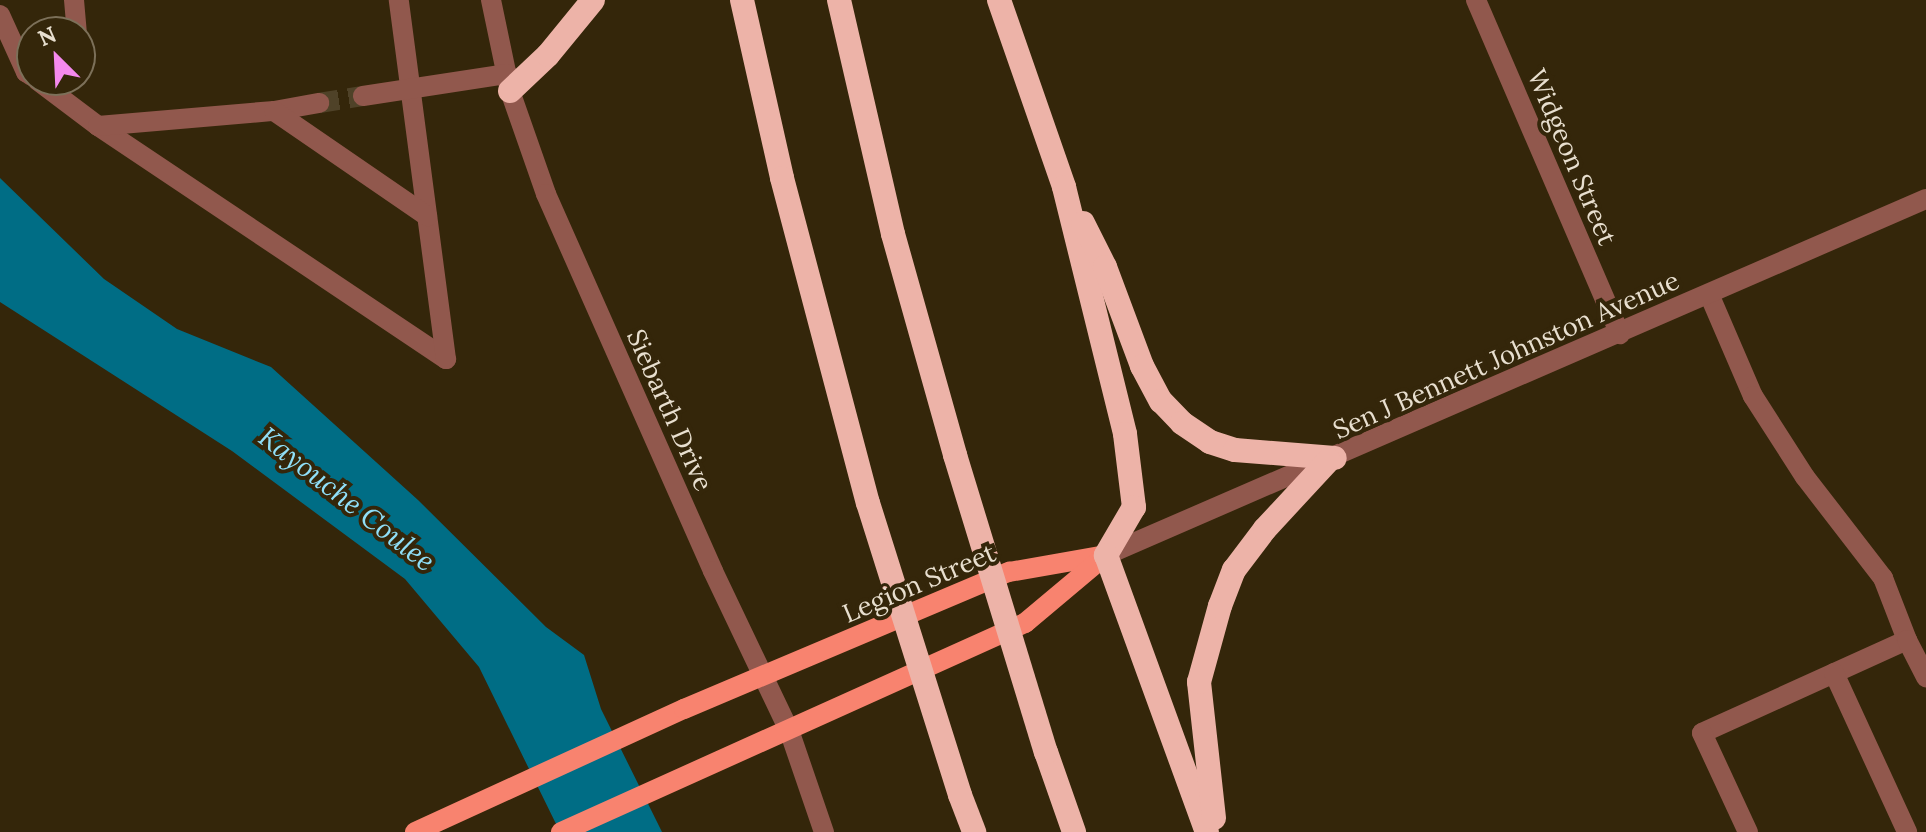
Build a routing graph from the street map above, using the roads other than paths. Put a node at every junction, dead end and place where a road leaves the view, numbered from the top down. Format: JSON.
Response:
{"nodes":[{"id":1,"x":399,"y":0,"type":"edge"},
{"id":2,"x":491,"y":0,"type":"edge"},
{"id":3,"x":593,"y":0,"type":"edge"},
{"id":4,"x":742,"y":0,"type":"edge"},
{"id":5,"x":839,"y":0,"type":"edge"},
{"id":6,"x":999,"y":0,"type":"edge"},
{"id":7,"x":1476,"y":0,"type":"edge"},
{"id":8,"x":0,"y":15,"type":"edge"},
{"id":9,"x":16,"y":44,"type":"edge"},
{"id":10,"x":509,"y":82,"type":"junction"},
{"id":11,"x":410,"y":89,"type":"junction"},
{"id":12,"x":61,"y":96,"type":"edge"},
{"id":13,"x":363,"y":96,"type":"tunnel mouth"},
{"id":14,"x":319,"y":103,"type":"tunnel mouth"},
{"id":15,"x":274,"y":111,"type":"junction"},
{"id":16,"x":98,"y":126,"type":"junction"},
{"id":17,"x":1064,"y":187,"type":"junction"},
{"id":18,"x":1926,"y":199,"type":"edge"},
{"id":19,"x":427,"y":216,"type":"junction"},
{"id":20,"x":1709,"y":294,"type":"junction"},
{"id":21,"x":1620,"y":334,"type":"junction"},
{"id":22,"x":1332,"y":459,"type":"junction"},
{"id":23,"x":1106,"y":555,"type":"junction"},
{"id":24,"x":1907,"y":640,"type":"junction"},
{"id":25,"x":1834,"y":673,"type":"junction"},
{"id":26,"x":764,"y":677,"type":"junction"},
{"id":27,"x":1926,"y":677,"type":"edge"},
{"id":28,"x":789,"y":730,"type":"junction"},
{"id":29,"x":415,"y":832,"type":"edge"},
{"id":30,"x":561,"y":832,"type":"edge"},
{"id":31,"x":824,"y":832,"type":"edge"},
{"id":32,"x":974,"y":832,"type":"edge"},
{"id":33,"x":1074,"y":832,"type":"edge"},
{"id":34,"x":1207,"y":832,"type":"edge"},
{"id":35,"x":1216,"y":832,"type":"edge"},
{"id":36,"x":1748,"y":832,"type":"edge"},
{"id":37,"x":1907,"y":832,"type":"edge"}],
"edges":[{"from":1,"to":11,"type":"street"},
{"from":2,"to":10,"type":"street","name":"Siebarth Drive"},
{"from":3,"to":10,"type":"highway"},
{"from":4,"to":32,"type":"highway","bridge":true},
{"from":5,"to":33,"type":"highway","bridge":true},
{"from":6,"to":17,"type":"highway"},
{"from":7,"to":21,"type":"street","name":"Widgeon Street"},
{"from":8,"to":9,"type":"street"},
{"from":10,"to":11,"type":"street"},
{"from":10,"to":26,"type":"street","name":"Siebarth Drive"},
{"from":11,"to":13,"type":"street"},
{"from":11,"to":19,"type":"street"},
{"from":12,"to":16,"type":"street"},
{"from":14,"to":15,"type":"street"},
{"from":15,"to":16,"type":"street"},
{"from":15,"to":19,"type":"street"},
{"from":16,"to":19,"type":"street"},
{"from":17,"to":22,"type":"highway"},
{"from":17,"to":23,"type":"highway"},
{"from":18,"to":20,"type":"street","name":"Sen J Bennett Johnston Avenue"},
{"from":20,"to":21,"type":"street","name":"Sen J Bennett Johnston Avenue"},
{"from":20,"to":24,"type":"street"},
{"from":21,"to":22,"type":"street","name":"Sen J Bennett Johnston Avenue"},
{"from":22,"to":23,"type":"street","name":"Sen J Bennett Johnston Avenue"},
{"from":22,"to":35,"type":"highway"},
{"from":23,"to":26,"type":"main road","name":"Legion Street"},
{"from":23,"to":28,"type":"main road"},
{"from":23,"to":34,"type":"highway"},
{"from":24,"to":25,"type":"street"},
{"from":24,"to":27,"type":"street"},
{"from":25,"to":36,"type":"street"},
{"from":25,"to":37,"type":"street"},
{"from":26,"to":28,"type":"street","name":"Siebarth Drive"},
{"from":26,"to":29,"type":"main road","name":"Legion Street"},
{"from":28,"to":30,"type":"main road"},
{"from":28,"to":31,"type":"street","name":"Siebarth Drive"}]}
